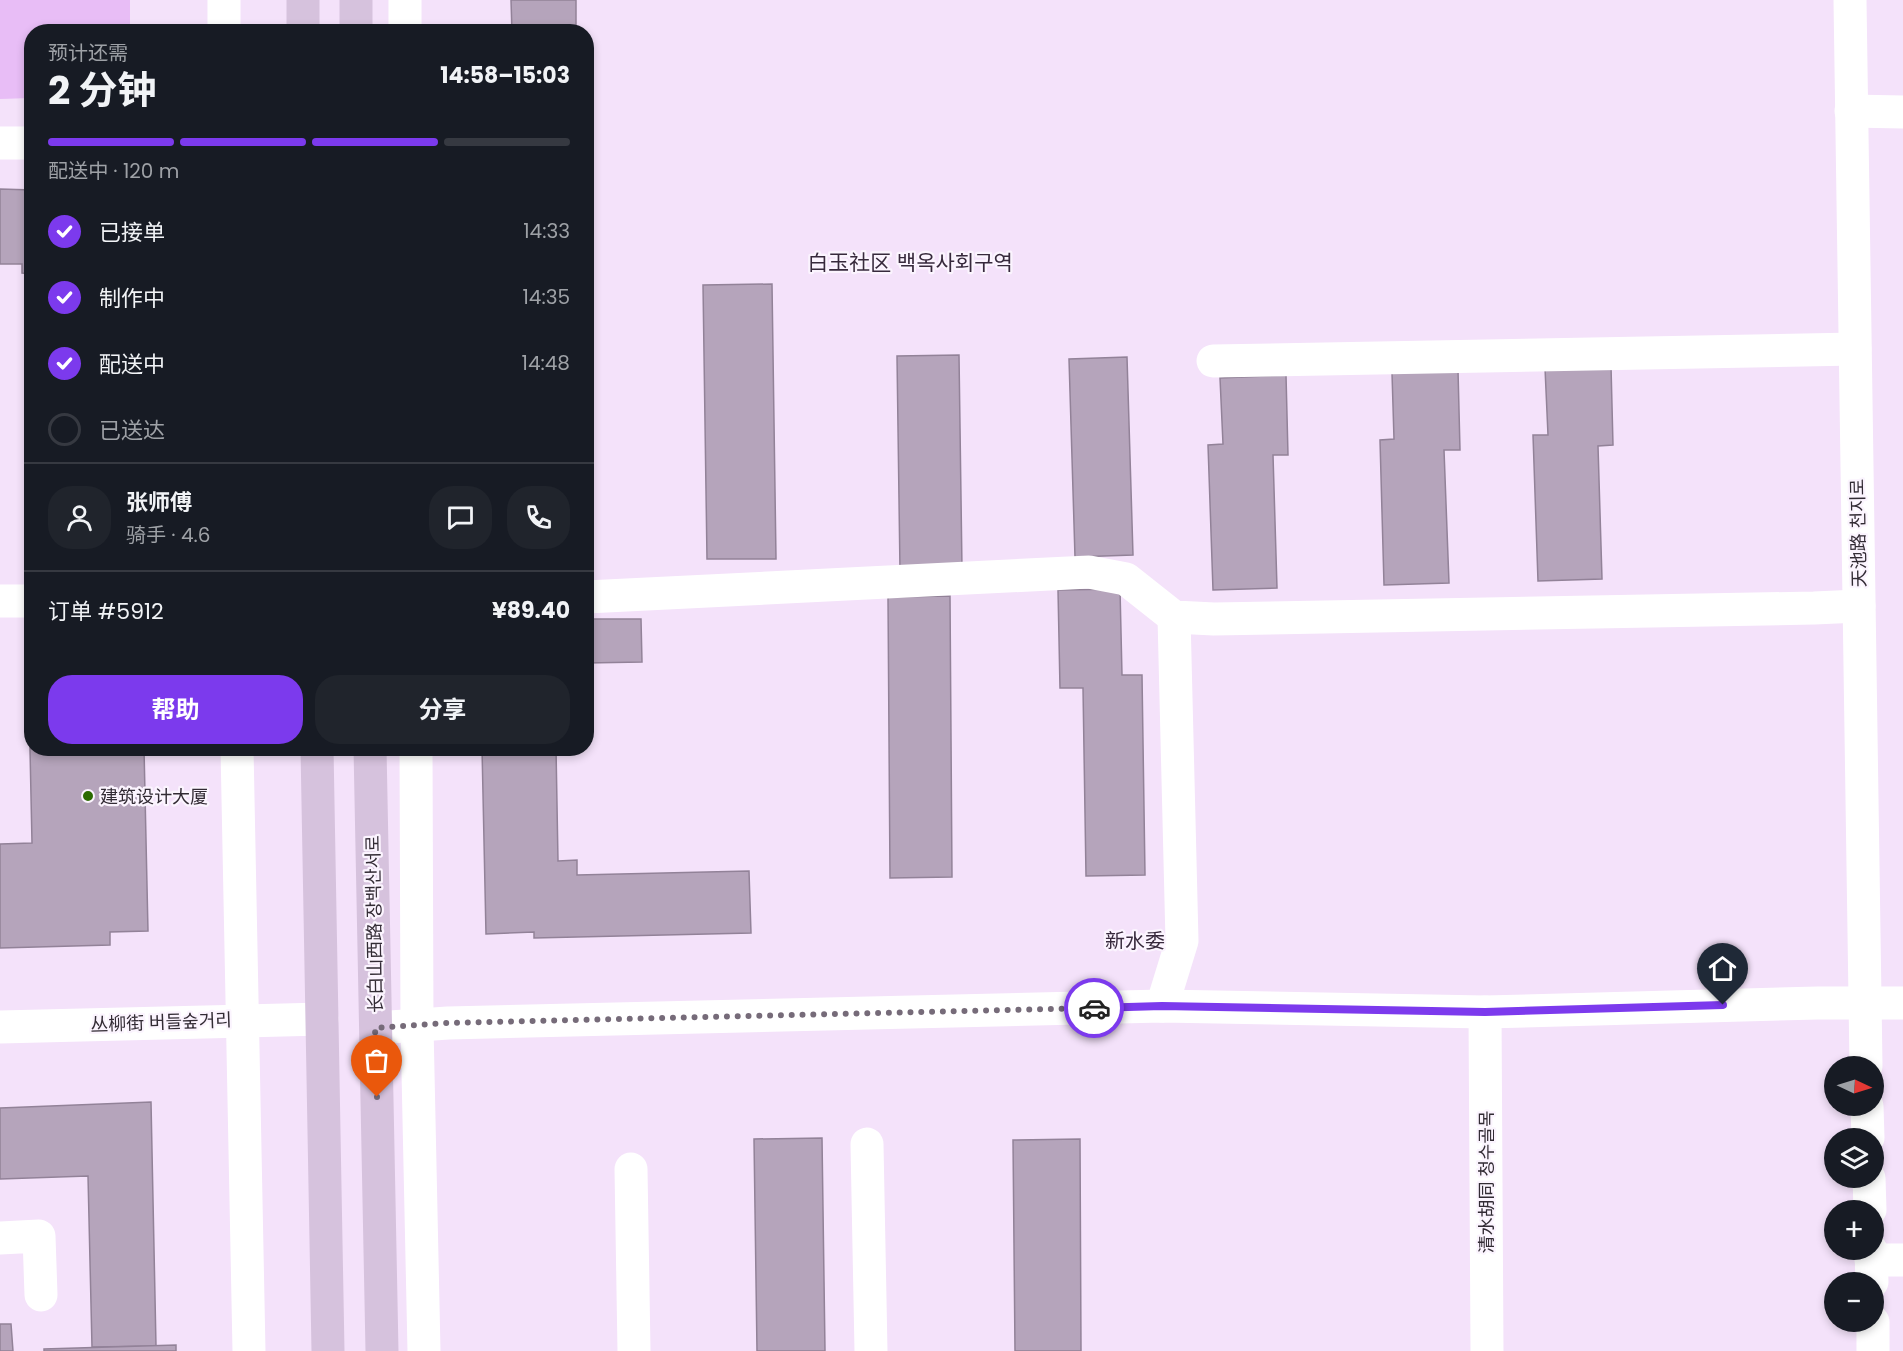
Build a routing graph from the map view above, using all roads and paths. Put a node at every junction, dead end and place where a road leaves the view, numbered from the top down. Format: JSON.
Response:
{"nodes":[{"id":1,"x":224,"y":0,"type":"edge"},
{"id":2,"x":303,"y":0,"type":"edge"},
{"id":3,"x":356,"y":0,"type":"edge"},
{"id":4,"x":405,"y":0,"type":"edge"},
{"id":5,"x":1850,"y":0,"type":"edge"},
{"id":6,"x":224,"y":24,"type":"edge"},
{"id":7,"x":303,"y":24,"type":"edge"},
{"id":8,"x":356,"y":24,"type":"edge"},
{"id":9,"x":405,"y":24,"type":"edge"},
{"id":10,"x":1851,"y":111,"type":"junction"},
{"id":11,"x":1903,"y":112,"type":"edge"},
{"id":12,"x":0,"y":142,"type":"edge"},
{"id":13,"x":24,"y":143,"type":"edge"},
{"id":14,"x":1855,"y":349,"type":"junction"},
{"id":15,"x":1213,"y":361,"type":"dead end"},
{"id":16,"x":594,"y":597,"type":"edge"},
{"id":17,"x":0,"y":601,"type":"edge"},
{"id":18,"x":24,"y":601,"type":"edge"},
{"id":19,"x":1859,"y":606,"type":"junction"},
{"id":20,"x":1174,"y":617,"type":"junction"},
{"id":21,"x":237,"y":756,"type":"edge"},
{"id":22,"x":317,"y":756,"type":"edge"},
{"id":23,"x":370,"y":756,"type":"edge"},
{"id":24,"x":416,"y":756,"type":"edge"},
{"id":25,"x":1865,"y":1004,"type":"junction"},
{"id":26,"x":1903,"y":1004,"type":"edge"},
{"id":27,"x":1162,"y":1006,"type":"junction"},
{"id":28,"x":1485,"y":1012,"type":"junction"},
{"id":29,"x":322,"y":1019,"type":"junction"},
{"id":30,"x":242,"y":1020,"type":"junction"},
{"id":31,"x":417,"y":1026,"type":"junction"},
{"id":32,"x":0,"y":1027,"type":"edge"},
{"id":33,"x":375,"y":1028,"type":"junction"},
{"id":34,"x":1866,"y":1056,"type":"edge"},
{"id":35,"x":867,"y":1144,"type":"dead end"},
{"id":36,"x":631,"y":1168,"type":"dead end"},
{"id":37,"x":0,"y":1238,"type":"edge"},
{"id":38,"x":1903,"y":1260,"type":"edge"},
{"id":39,"x":1871,"y":1264,"type":"edge"},
{"id":40,"x":40,"y":1295,"type":"dead end"},
{"id":41,"x":1873,"y":1332,"type":"edge"},
{"id":42,"x":249,"y":1351,"type":"edge"},
{"id":43,"x":328,"y":1351,"type":"edge"},
{"id":44,"x":382,"y":1351,"type":"edge"},
{"id":45,"x":424,"y":1351,"type":"edge"},
{"id":46,"x":634,"y":1351,"type":"edge"},
{"id":47,"x":871,"y":1351,"type":"edge"},
{"id":48,"x":1487,"y":1351,"type":"edge"},
{"id":49,"x":1873,"y":1351,"type":"edge"}],
"edges":[{"from":1,"to":6,"type":"street"},
{"from":2,"to":7,"type":"main road"},
{"from":3,"to":8,"type":"main road"},
{"from":4,"to":9,"type":"street"},
{"from":5,"to":10,"type":"street","name":"天池路 천지로"},
{"from":10,"to":11,"type":"street"},
{"from":10,"to":14,"type":"street","name":"天池路 천지로"},
{"from":12,"to":13,"type":"street"},
{"from":14,"to":15,"type":"street"},
{"from":14,"to":19,"type":"street","name":"天池路 천지로"},
{"from":16,"to":20,"type":"street"},
{"from":17,"to":18,"type":"street"},
{"from":19,"to":20,"type":"street"},
{"from":19,"to":25,"type":"street","name":"天池路 천지로"},
{"from":20,"to":27,"type":"street"},
{"from":21,"to":30,"type":"street"},
{"from":22,"to":29,"type":"main road"},
{"from":23,"to":33,"type":"main road","name":"长白山西路 장백산서로"},
{"from":24,"to":31,"type":"street"},
{"from":25,"to":26,"type":"street"},
{"from":25,"to":28,"type":"street"},
{"from":25,"to":34,"type":"street","name":"天池路 천지로"},
{"from":27,"to":28,"type":"street"},
{"from":27,"to":31,"type":"street"},
{"from":28,"to":48,"type":"street","name":"清水胡同 청수골목"},
{"from":29,"to":30,"type":"street","name":"丛柳街 버들숲거리"},
{"from":29,"to":43,"type":"main road"},
{"from":30,"to":32,"type":"street","name":"丛柳街 버들숲거리"},
{"from":30,"to":42,"type":"street"},
{"from":31,"to":33,"type":"street"},
{"from":31,"to":45,"type":"street"},
{"from":33,"to":44,"type":"main road","name":"长白山西路 장백산서로"},
{"from":35,"to":47,"type":"street"},
{"from":36,"to":46,"type":"street"},
{"from":37,"to":40,"type":"street"},
{"from":38,"to":39,"type":"street"},
{"from":41,"to":49,"type":"street"}]}
